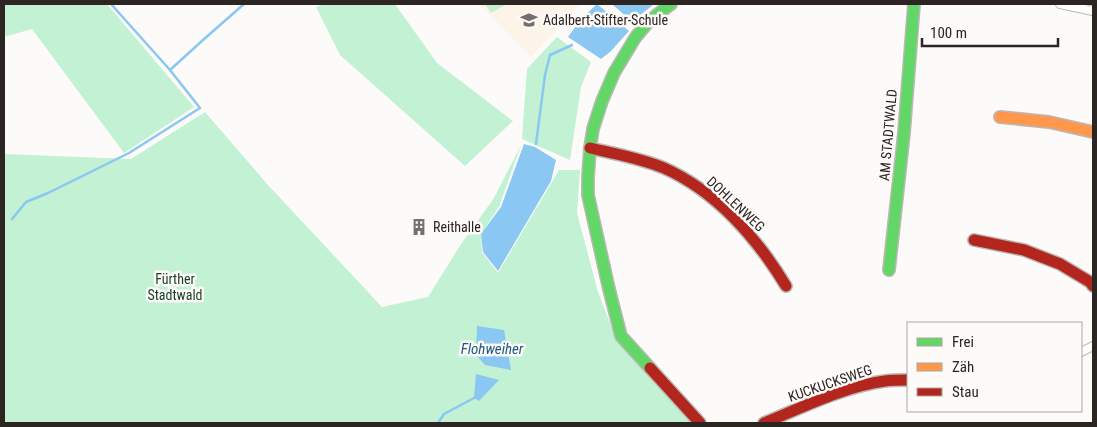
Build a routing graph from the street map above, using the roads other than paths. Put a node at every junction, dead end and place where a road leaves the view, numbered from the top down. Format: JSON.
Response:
{"nodes":[{"id":1,"x":671,"y":4,"type":"edge"},
{"id":2,"x":914,"y":4,"type":"edge"},
{"id":3,"x":1060,"y":4,"type":"edge"},
{"id":4,"x":1092,"y":9,"type":"edge"},
{"id":5,"x":1000,"y":117,"type":"dead end"},
{"id":6,"x":1093,"y":132,"type":"edge"},
{"id":7,"x":590,"y":148,"type":"junction"},
{"id":8,"x":974,"y":240,"type":"dead end"},
{"id":9,"x":889,"y":270,"type":"dead end"},
{"id":10,"x":786,"y":286,"type":"dead end"},
{"id":11,"x":1093,"y":286,"type":"edge"},
{"id":12,"x":907,"y":380,"type":"edge"},
{"id":13,"x":700,"y":423,"type":"edge"},
{"id":14,"x":764,"y":423,"type":"edge"}],
"edges":[{"from":1,"to":7,"type":"street"},
{"from":2,"to":9,"type":"street","name":"AM STADTWALD"},
{"from":3,"to":4,"type":"street"},
{"from":5,"to":6,"type":"street"},
{"from":7,"to":10,"type":"street","name":"DOHLENWEG"},
{"from":7,"to":13,"type":"street"},
{"from":8,"to":11,"type":"street"},
{"from":12,"to":14,"type":"street","name":"KUCKUCKSWEG"}]}
